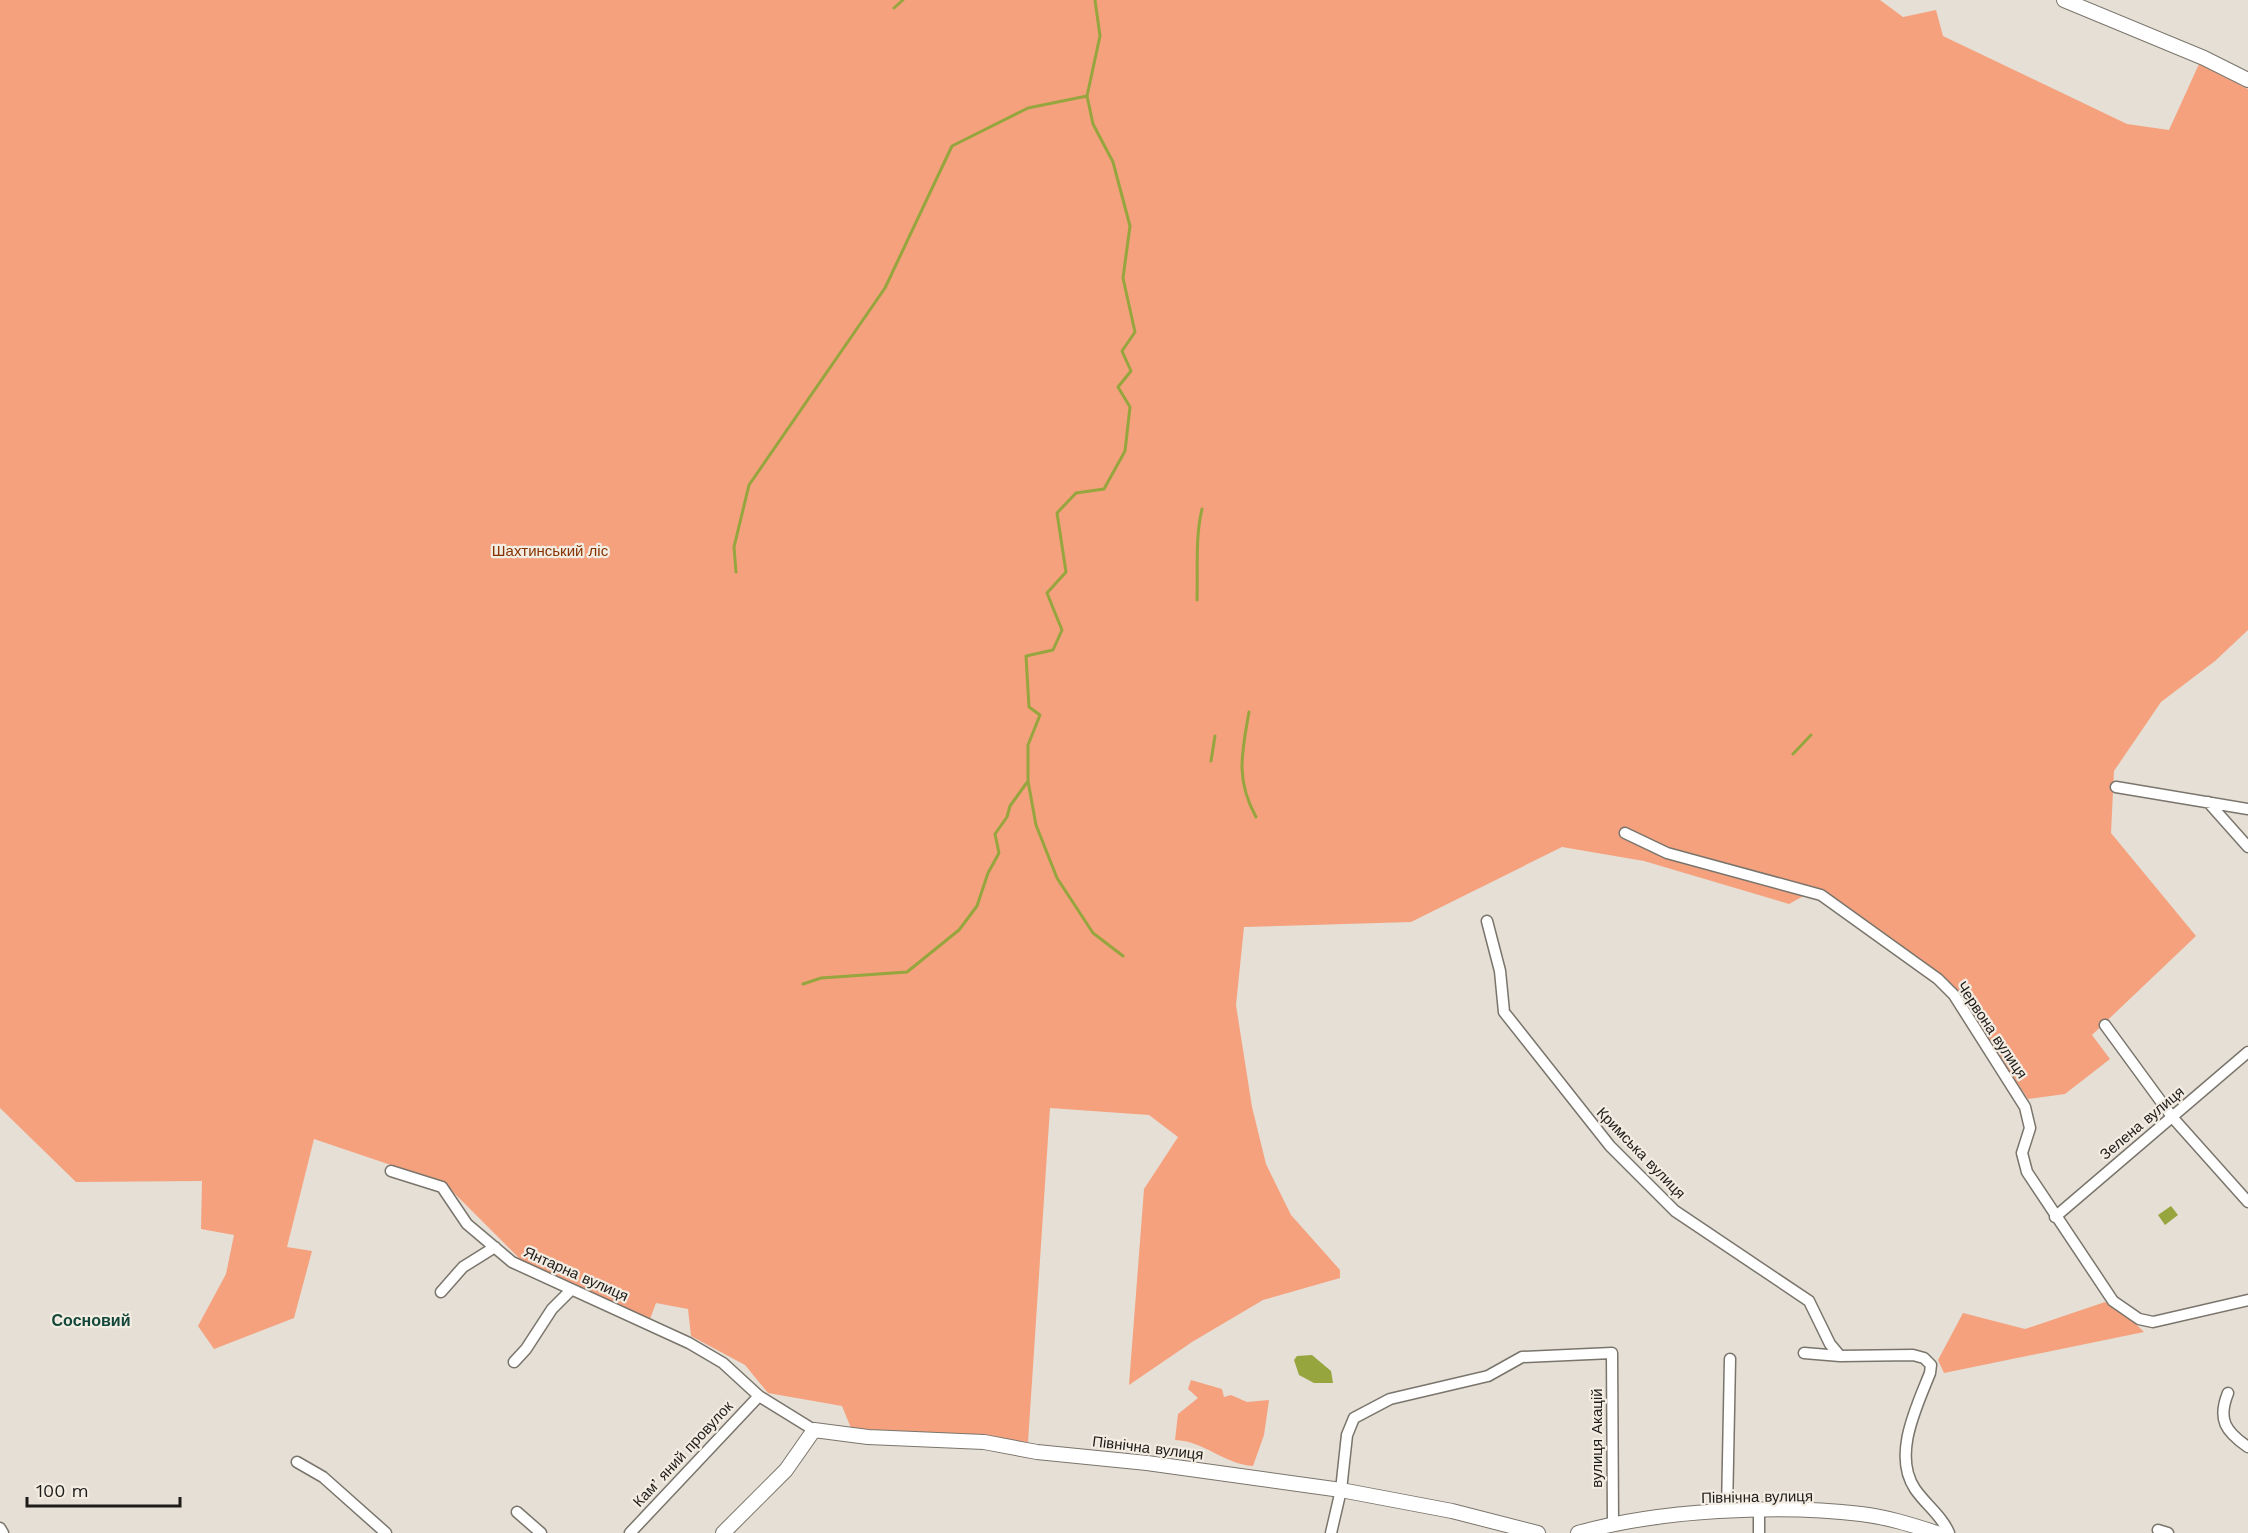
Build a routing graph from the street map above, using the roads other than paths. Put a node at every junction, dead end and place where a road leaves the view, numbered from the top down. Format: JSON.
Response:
{"nodes":[{"id":1,"x":2064,"y":0,"type":"edge"},
{"id":2,"x":2248,"y":80,"type":"edge"},
{"id":3,"x":2116,"y":787,"type":"dead end"},
{"id":4,"x":2208,"y":802,"type":"junction"},
{"id":5,"x":2248,"y":809,"type":"edge"},
{"id":6,"x":1625,"y":833,"type":"dead end"},
{"id":7,"x":2248,"y":848,"type":"edge"},
{"id":8,"x":1487,"y":921,"type":"dead end"},
{"id":9,"x":2105,"y":1025,"type":"dead end"},
{"id":10,"x":2248,"y":1052,"type":"edge"},
{"id":11,"x":2173,"y":1118,"type":"junction"},
{"id":12,"x":391,"y":1171,"type":"dead end"},
{"id":13,"x":2248,"y":1202,"type":"edge"},
{"id":14,"x":2055,"y":1217,"type":"junction"},
{"id":15,"x":495,"y":1247,"type":"junction"},
{"id":16,"x":571,"y":1290,"type":"junction"},
{"id":17,"x":441,"y":1292,"type":"dead end"},
{"id":18,"x":2248,"y":1300,"type":"edge"},
{"id":19,"x":1804,"y":1353,"type":"dead end"},
{"id":20,"x":1840,"y":1356,"type":"junction"},
{"id":21,"x":1730,"y":1359,"type":"dead end"},
{"id":22,"x":514,"y":1362,"type":"dead end"},
{"id":23,"x":2228,"y":1394,"type":"dead end"},
{"id":24,"x":759,"y":1396,"type":"junction"},
{"id":25,"x":814,"y":1430,"type":"junction"},
{"id":26,"x":2248,"y":1448,"type":"edge"},
{"id":27,"x":297,"y":1462,"type":"dead end"},
{"id":28,"x":1341,"y":1490,"type":"junction"},
{"id":29,"x":1727,"y":1511,"type":"junction"},
{"id":30,"x":1759,"y":1511,"type":"junction"},
{"id":31,"x":517,"y":1512,"type":"dead end"},
{"id":32,"x":1613,"y":1523,"type":"junction"},
{"id":33,"x":0,"y":1528,"type":"edge"},
{"id":34,"x":3,"y":1533,"type":"edge"},
{"id":35,"x":386,"y":1533,"type":"edge"},
{"id":36,"x":541,"y":1533,"type":"edge"},
{"id":37,"x":630,"y":1533,"type":"edge"},
{"id":38,"x":723,"y":1533,"type":"edge"},
{"id":39,"x":1331,"y":1533,"type":"edge"},
{"id":40,"x":1538,"y":1533,"type":"edge"},
{"id":41,"x":1578,"y":1533,"type":"edge"},
{"id":42,"x":1759,"y":1533,"type":"edge"},
{"id":43,"x":1937,"y":1533,"type":"edge"},
{"id":44,"x":1949,"y":1533,"type":"edge"}],
"edges":[{"from":1,"to":2,"type":"street"},
{"from":3,"to":4,"type":"street"},
{"from":4,"to":5,"type":"street"},
{"from":4,"to":7,"type":"street"},
{"from":6,"to":14,"type":"street","name":"Червона вулиця"},
{"from":8,"to":20,"type":"street","name":"Кримська вулиця"},
{"from":9,"to":11,"type":"street"},
{"from":10,"to":11,"type":"street","name":"Зелена вулиця"},
{"from":11,"to":13,"type":"street"},
{"from":11,"to":14,"type":"street","name":"Зелена вулиця"},
{"from":12,"to":15,"type":"street","name":"Янтарна вулиця"},
{"from":14,"to":18,"type":"street","name":"Червона вулиця"},
{"from":15,"to":16,"type":"street","name":"Янтарна вулиця"},
{"from":15,"to":17,"type":"street"},
{"from":16,"to":22,"type":"street"},
{"from":16,"to":24,"type":"street","name":"Янтарна вулиця"},
{"from":19,"to":20,"type":"street"},
{"from":20,"to":44,"type":"street"},
{"from":21,"to":29,"type":"street"},
{"from":23,"to":26,"type":"street"},
{"from":24,"to":25,"type":"street","name":"Північна вулиця"},
{"from":24,"to":37,"type":"street","name":"Камʼяний провулок"},
{"from":25,"to":28,"type":"street","name":"Північна вулиця"},
{"from":25,"to":38,"type":"street"},
{"from":27,"to":35,"type":"street"},
{"from":28,"to":32,"type":"street","name":"вулиця Акацій"},
{"from":28,"to":39,"type":"street"},
{"from":28,"to":40,"type":"street","name":"Північна вулиця"},
{"from":29,"to":30,"type":"street","name":"Північна вулиця"},
{"from":29,"to":32,"type":"street","name":"Північна вулиця"},
{"from":30,"to":42,"type":"street"},
{"from":30,"to":43,"type":"street","name":"Північна вулиця"},
{"from":31,"to":36,"type":"street"},
{"from":32,"to":41,"type":"street","name":"Північна вулиця"},
{"from":33,"to":34,"type":"street"}]}
